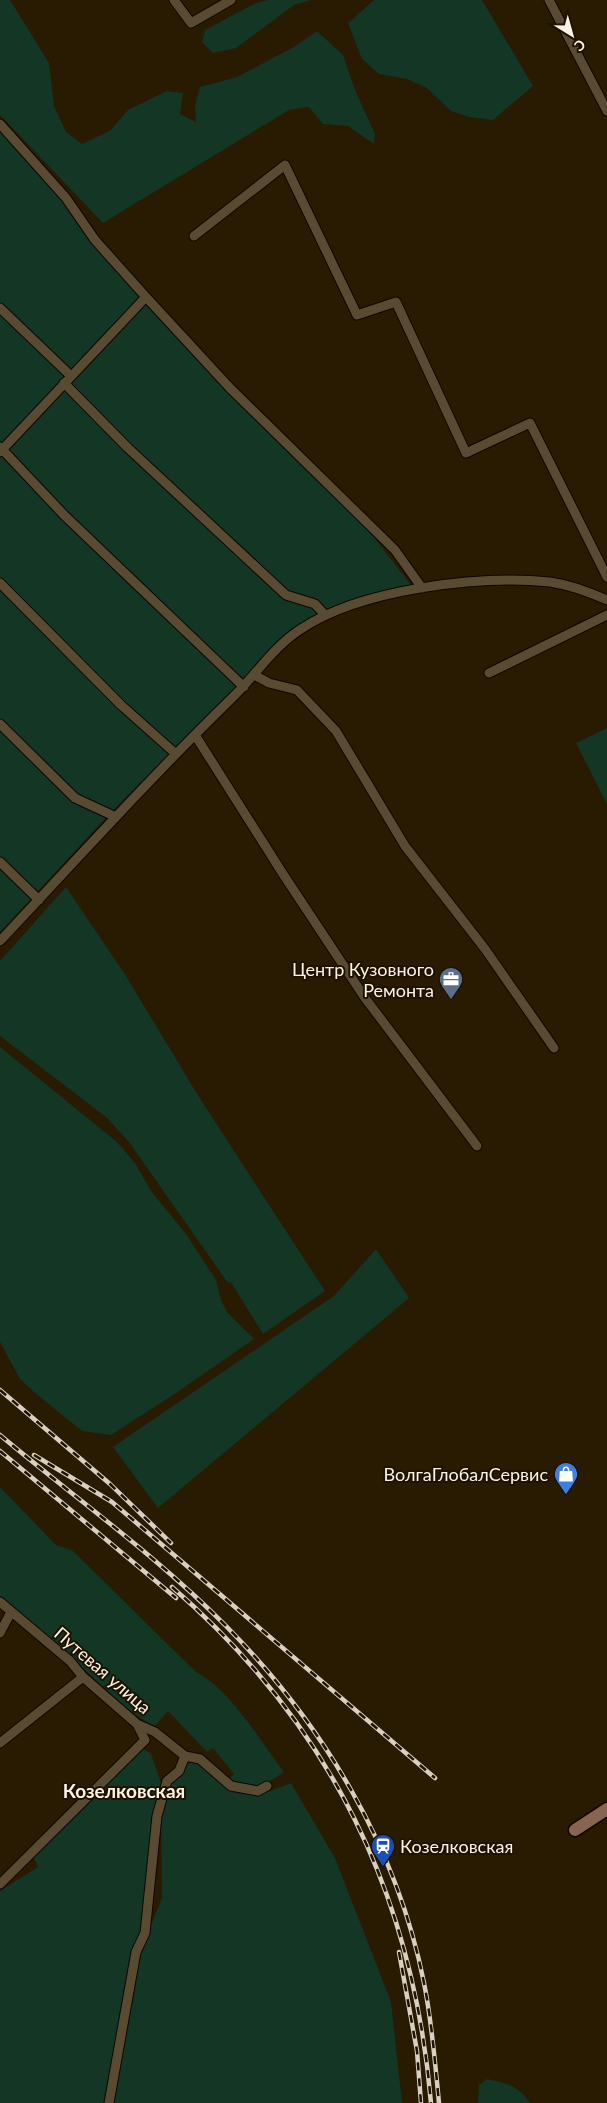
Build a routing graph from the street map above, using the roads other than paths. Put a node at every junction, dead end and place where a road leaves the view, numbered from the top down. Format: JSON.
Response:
{"nodes":[{"id":1,"x":174,"y":0,"type":"edge"},
{"id":2,"x":231,"y":0,"type":"edge"},
{"id":3,"x":549,"y":0,"type":"edge"},
{"id":4,"x":607,"y":111,"type":"edge"},
{"id":5,"x":0,"y":124,"type":"edge"},
{"id":6,"x":194,"y":236,"type":"dead end"},
{"id":7,"x":146,"y":296,"type":"junction"},
{"id":8,"x":0,"y":308,"type":"edge"},
{"id":9,"x":68,"y":380,"type":"junction"},
{"id":10,"x":1,"y":449,"type":"edge"},
{"id":11,"x":607,"y":577,"type":"edge"},
{"id":12,"x":0,"y":583,"type":"edge"},
{"id":13,"x":422,"y":588,"type":"junction"},
{"id":14,"x":607,"y":600,"type":"edge"},
{"id":15,"x":325,"y":614,"type":"junction"},
{"id":16,"x":607,"y":615,"type":"edge"},
{"id":17,"x":488,"y":673,"type":"dead end"},
{"id":18,"x":254,"y":675,"type":"junction"},
{"id":19,"x":244,"y":687,"type":"junction"},
{"id":20,"x":0,"y":724,"type":"edge"},
{"id":21,"x":195,"y":735,"type":"junction"},
{"id":22,"x":176,"y":754,"type":"junction"},
{"id":23,"x":116,"y":817,"type":"junction"},
{"id":24,"x":0,"y":862,"type":"edge"},
{"id":25,"x":39,"y":900,"type":"junction"},
{"id":26,"x":0,"y":941,"type":"edge"},
{"id":27,"x":554,"y":1048,"type":"dead end"},
{"id":28,"x":477,"y":1146,"type":"dead end"},
{"id":29,"x":0,"y":1602,"type":"edge"},
{"id":30,"x":11,"y":1612,"type":"junction"},
{"id":31,"x":0,"y":1633,"type":"edge"},
{"id":32,"x":83,"y":1678,"type":"junction"},
{"id":33,"x":136,"y":1724,"type":"junction"},
{"id":34,"x":0,"y":1743,"type":"edge"},
{"id":35,"x":185,"y":1756,"type":"junction"},
{"id":36,"x":267,"y":1786,"type":"dead end"},
{"id":37,"x":607,"y":1809,"type":"edge"},
{"id":38,"x":575,"y":1830,"type":"dead end"},
{"id":39,"x":0,"y":1884,"type":"edge"},
{"id":40,"x":109,"y":2103,"type":"edge"}],
"edges":[{"from":1,"to":2,"type":"street"},
{"from":3,"to":4,"type":"street"},
{"from":5,"to":7,"type":"street"},
{"from":6,"to":11,"type":"street"},
{"from":7,"to":9,"type":"street"},
{"from":7,"to":13,"type":"street"},
{"from":8,"to":9,"type":"street"},
{"from":9,"to":10,"type":"street"},
{"from":9,"to":15,"type":"street"},
{"from":10,"to":19,"type":"street"},
{"from":12,"to":22,"type":"street"},
{"from":13,"to":14,"type":"street"},
{"from":13,"to":15,"type":"street"},
{"from":15,"to":18,"type":"street"},
{"from":16,"to":17,"type":"street"},
{"from":18,"to":19,"type":"street"},
{"from":18,"to":27,"type":"street"},
{"from":19,"to":21,"type":"street"},
{"from":20,"to":23,"type":"street"},
{"from":21,"to":22,"type":"street"},
{"from":21,"to":28,"type":"street"},
{"from":22,"to":23,"type":"street"},
{"from":23,"to":25,"type":"street"},
{"from":24,"to":25,"type":"street"},
{"from":25,"to":26,"type":"street"},
{"from":29,"to":30,"type":"street","name":"Путевая улица"},
{"from":30,"to":31,"type":"street"},
{"from":30,"to":32,"type":"street","name":"Путевая улица"},
{"from":32,"to":33,"type":"street","name":"Путевая улица"},
{"from":32,"to":34,"type":"street"},
{"from":33,"to":35,"type":"street","name":"Путевая улица"},
{"from":33,"to":39,"type":"street"},
{"from":35,"to":36,"type":"street","name":"Путевая улица"},
{"from":35,"to":40,"type":"street"},
{"from":37,"to":38,"type":"street"}]}
